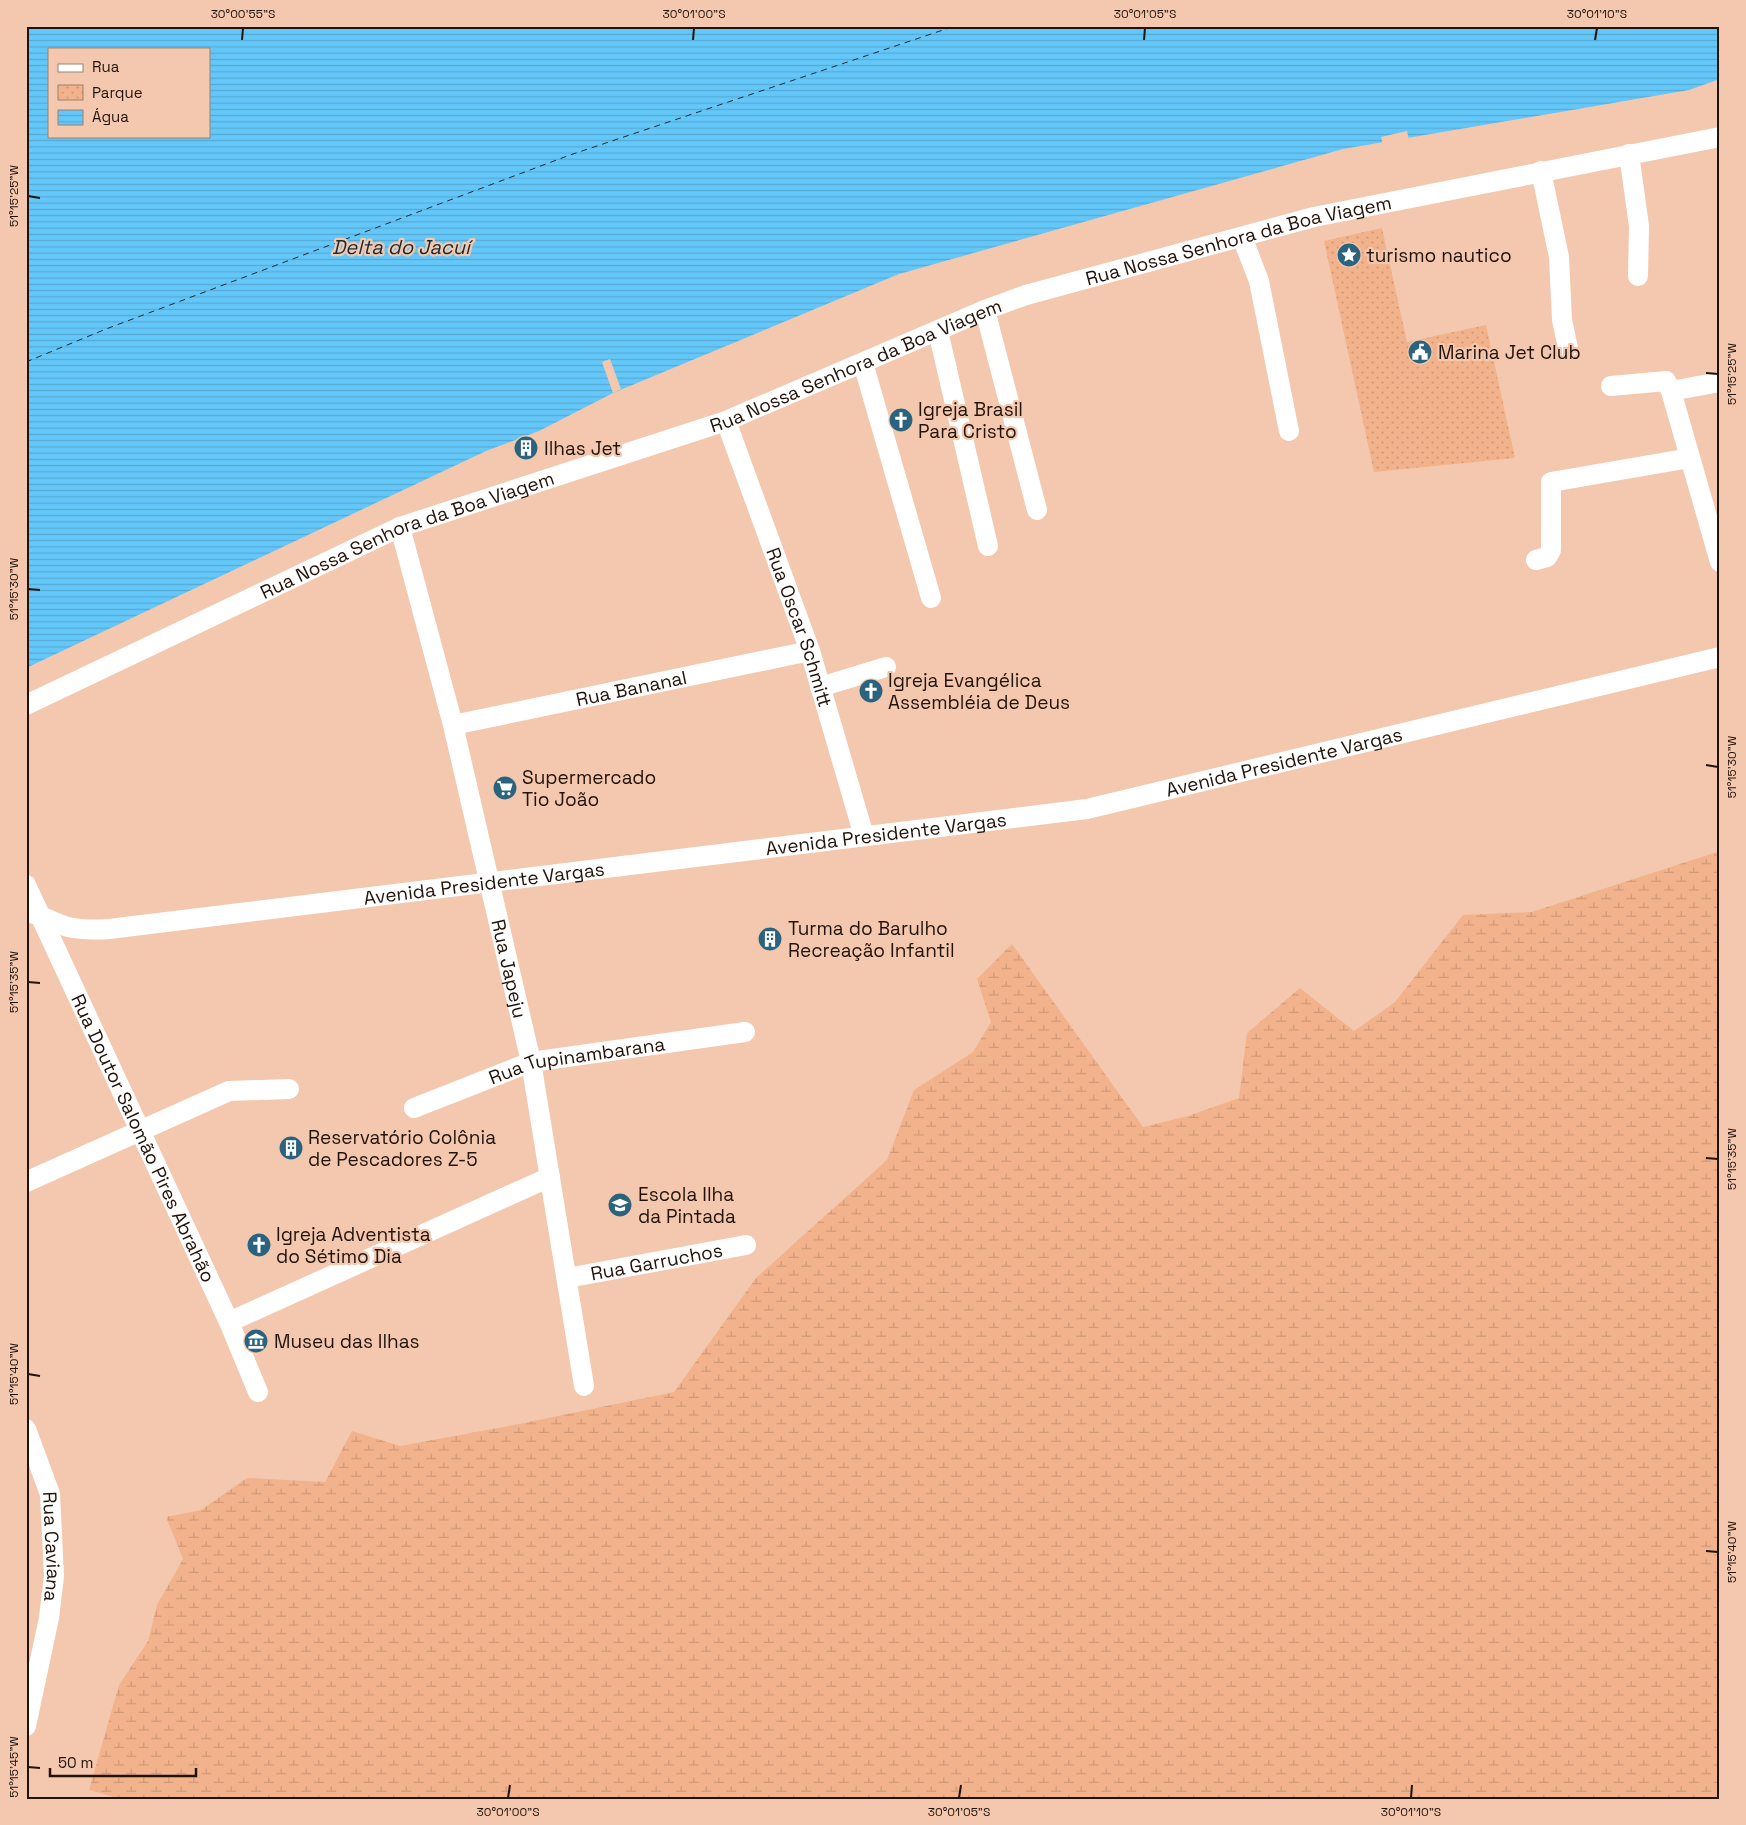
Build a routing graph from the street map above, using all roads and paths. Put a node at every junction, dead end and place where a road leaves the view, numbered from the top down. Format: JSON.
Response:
{"nodes":[{"id":1,"x":1720,"y":137,"type":"edge"},
{"id":2,"x":1629,"y":154,"type":"junction"},
{"id":3,"x":1541,"y":172,"type":"junction"},
{"id":4,"x":1242,"y":237,"type":"junction"},
{"id":5,"x":1638,"y":276,"type":"dead end"},
{"id":6,"x":985,"y":310,"type":"junction"},
{"id":7,"x":938,"y":331,"type":"junction"},
{"id":8,"x":1568,"y":348,"type":"dead end"},
{"id":9,"x":863,"y":363,"type":"junction"},
{"id":10,"x":1720,"y":382,"type":"edge"},
{"id":11,"x":1611,"y":386,"type":"dead end"},
{"id":12,"x":1671,"y":391,"type":"junction"},
{"id":13,"x":726,"y":421,"type":"junction"},
{"id":14,"x":1289,"y":431,"type":"dead end"},
{"id":15,"x":1690,"y":458,"type":"junction"},
{"id":16,"x":1037,"y":510,"type":"dead end"},
{"id":17,"x":400,"y":526,"type":"junction"},
{"id":18,"x":988,"y":546,"type":"dead end"},
{"id":19,"x":1536,"y":560,"type":"dead end"},
{"id":20,"x":1720,"y":562,"type":"edge"},
{"id":21,"x":931,"y":598,"type":"dead end"},
{"id":22,"x":810,"y":651,"type":"junction"},
{"id":23,"x":1720,"y":657,"type":"edge"},
{"id":24,"x":886,"y":667,"type":"dead end"},
{"id":25,"x":820,"y":687,"type":"junction"},
{"id":26,"x":26,"y":705,"type":"edge"},
{"id":27,"x":453,"y":725,"type":"junction"},
{"id":28,"x":864,"y":836,"type":"junction"},
{"id":29,"x":491,"y":883,"type":"junction"},
{"id":30,"x":26,"y":885,"type":"edge"},
{"id":31,"x":34,"y":913,"type":"edge"},
{"id":32,"x":746,"y":1032,"type":"dead end"},
{"id":33,"x":531,"y":1062,"type":"junction"},
{"id":34,"x":289,"y":1089,"type":"dead end"},
{"id":35,"x":414,"y":1108,"type":"dead end"},
{"id":36,"x":140,"y":1131,"type":"junction"},
{"id":37,"x":550,"y":1177,"type":"junction"},
{"id":38,"x":26,"y":1182,"type":"edge"},
{"id":39,"x":746,"y":1245,"type":"dead end"},
{"id":40,"x":567,"y":1278,"type":"junction"},
{"id":41,"x":229,"y":1322,"type":"junction"},
{"id":42,"x":584,"y":1386,"type":"dead end"},
{"id":43,"x":258,"y":1392,"type":"dead end"},
{"id":44,"x":26,"y":1429,"type":"edge"},
{"id":45,"x":26,"y":1726,"type":"edge"}],
"edges":[{"from":1,"to":2,"type":"street","name":"Rua Nossa Senhora da Boa Viagem"},
{"from":2,"to":3,"type":"street","name":"Rua Nossa Senhora da Boa Viagem"},
{"from":2,"to":5,"type":"street"},
{"from":3,"to":4,"type":"street","name":"Rua Nossa Senhora da Boa Viagem"},
{"from":3,"to":8,"type":"street"},
{"from":4,"to":6,"type":"street","name":"Rua Nossa Senhora da Boa Viagem"},
{"from":4,"to":14,"type":"street"},
{"from":6,"to":7,"type":"street","name":"Rua Nossa Senhora da Boa Viagem"},
{"from":6,"to":16,"type":"street"},
{"from":7,"to":9,"type":"street","name":"Rua Nossa Senhora da Boa Viagem"},
{"from":7,"to":18,"type":"street"},
{"from":9,"to":13,"type":"street","name":"Rua Nossa Senhora da Boa Viagem"},
{"from":9,"to":21,"type":"street"},
{"from":10,"to":12,"type":"street"},
{"from":11,"to":12,"type":"street"},
{"from":12,"to":15,"type":"street"},
{"from":13,"to":17,"type":"street","name":"Rua Nossa Senhora da Boa Viagem"},
{"from":13,"to":22,"type":"street","name":"Rua Oscar Schmitt"},
{"from":15,"to":19,"type":"street"},
{"from":15,"to":20,"type":"street"},
{"from":17,"to":26,"type":"street","name":"Rua Nossa Senhora da Boa Viagem"},
{"from":17,"to":27,"type":"street","name":"Rua Japeju"},
{"from":22,"to":25,"type":"street","name":"Rua Oscar Schmitt"},
{"from":22,"to":27,"type":"street","name":"Rua Bananal"},
{"from":23,"to":28,"type":"street","name":"Avenida Presidente Vargas"},
{"from":24,"to":25,"type":"street"},
{"from":25,"to":28,"type":"street","name":"Rua Oscar Schmitt"},
{"from":27,"to":29,"type":"street","name":"Rua Japeju"},
{"from":28,"to":29,"type":"street","name":"Avenida Presidente Vargas"},
{"from":29,"to":31,"type":"street","name":"Avenida Presidente Vargas"},
{"from":29,"to":33,"type":"street","name":"Rua Japeju"},
{"from":30,"to":31,"type":"street","name":"Rua Doutor Salomão Pires Abrahão"},
{"from":31,"to":36,"type":"street","name":"Rua Doutor Salomão Pires Abrahão"},
{"from":32,"to":33,"type":"street","name":"Rua Tupinambarana"},
{"from":33,"to":35,"type":"street","name":"Rua Tupinambarana"},
{"from":33,"to":37,"type":"street","name":"Rua Japeju"},
{"from":34,"to":36,"type":"street"},
{"from":36,"to":38,"type":"street"},
{"from":36,"to":41,"type":"street","name":"Rua Doutor Salomão Pires Abrahão"},
{"from":37,"to":40,"type":"street","name":"Rua Japeju"},
{"from":37,"to":41,"type":"street"},
{"from":39,"to":40,"type":"street","name":"Rua Garruchos"},
{"from":40,"to":42,"type":"street","name":"Rua Japeju"},
{"from":41,"to":43,"type":"street","name":"Rua Doutor Salomão Pires Abrahão"},
{"from":44,"to":45,"type":"street","name":"Rua Caviana"}]}
